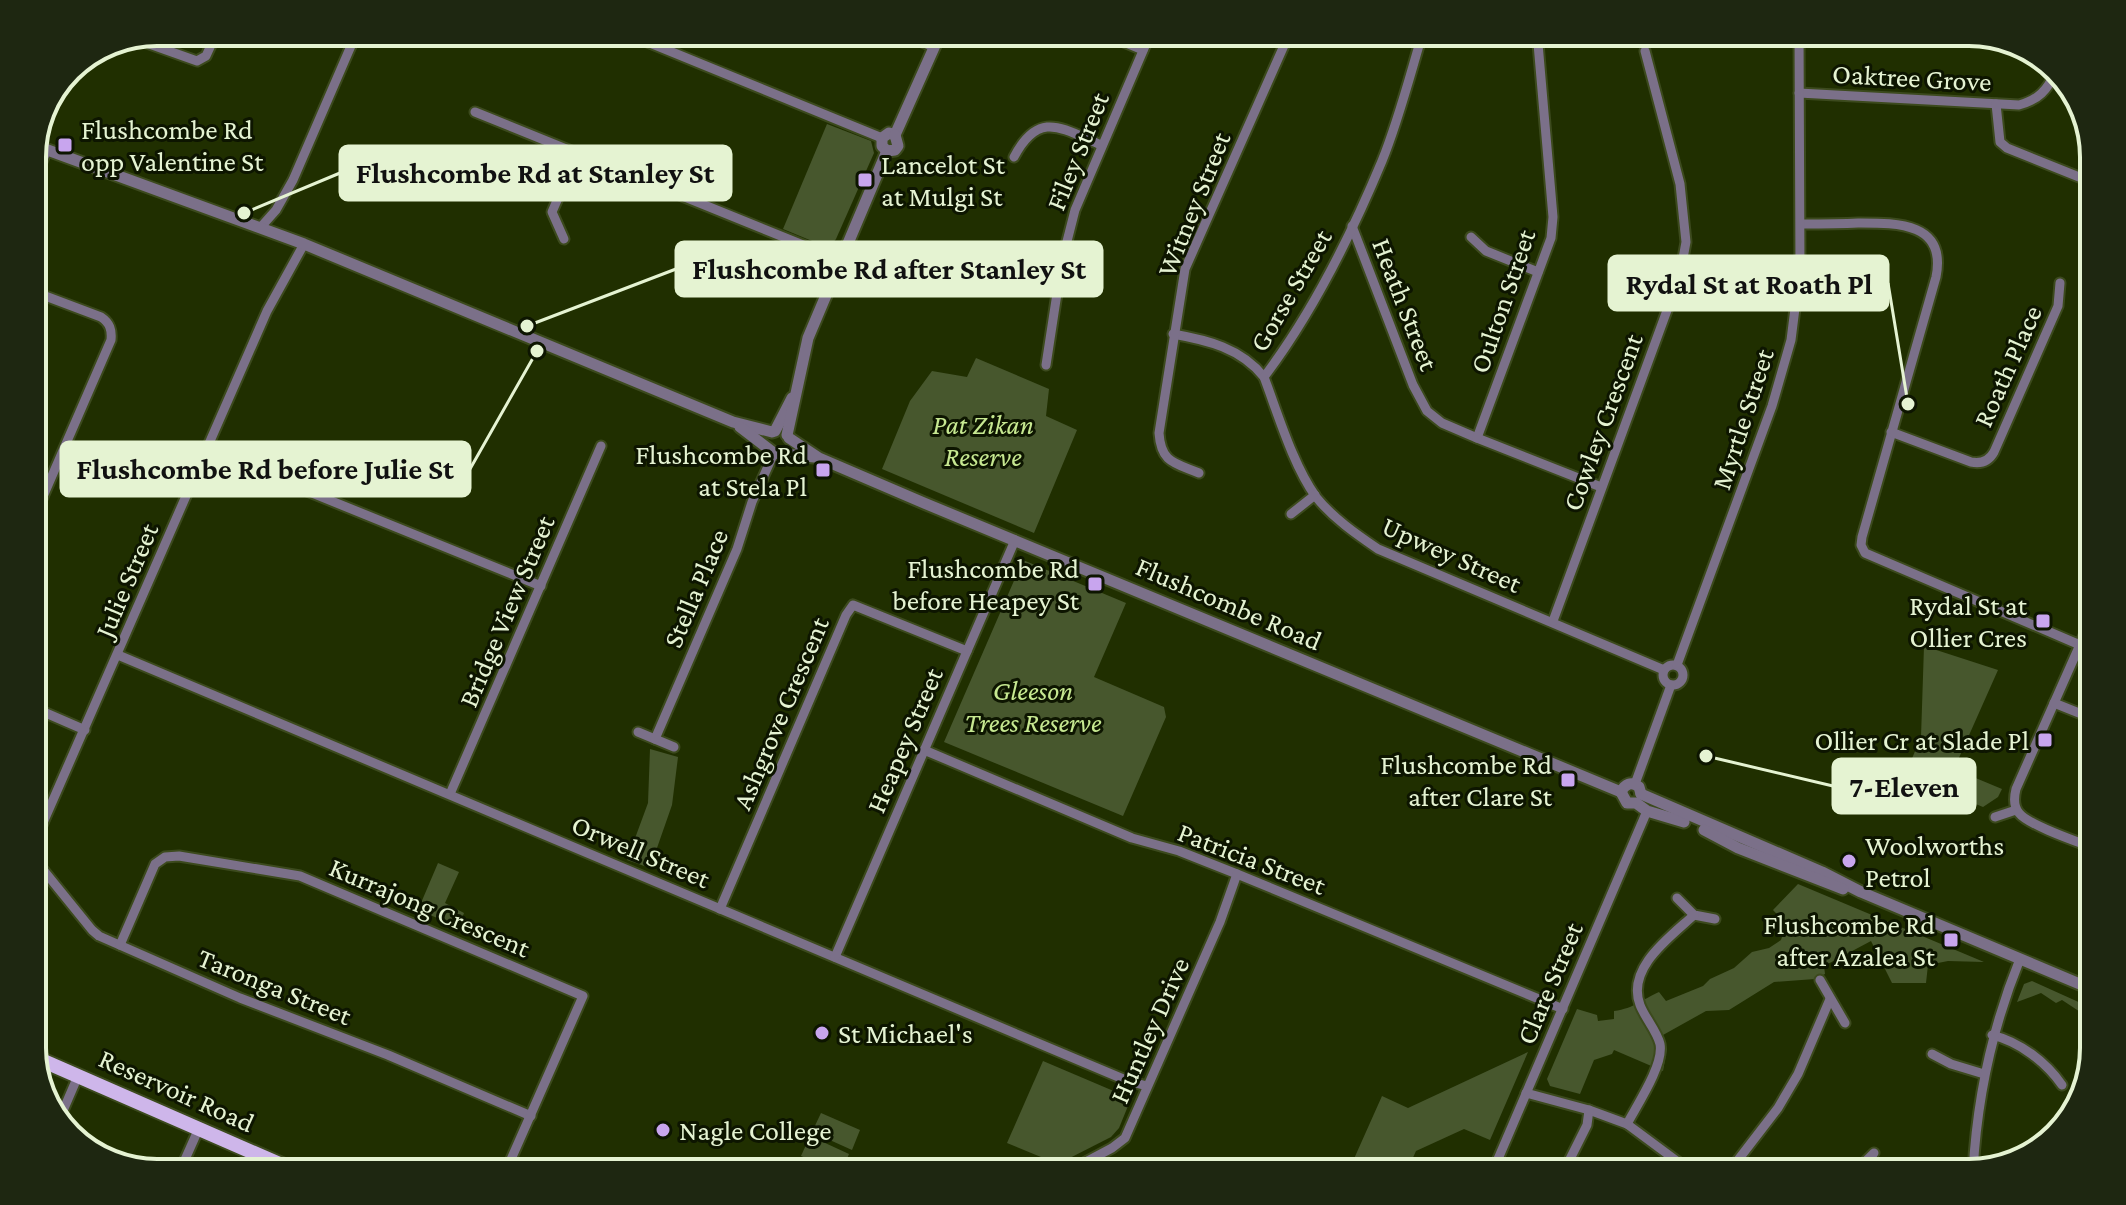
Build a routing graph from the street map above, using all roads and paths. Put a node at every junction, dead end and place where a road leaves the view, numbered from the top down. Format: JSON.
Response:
{"nodes":[{"id":1,"x":155,"y":46,"type":"edge"},
{"id":2,"x":211,"y":46,"type":"edge"},
{"id":3,"x":351,"y":46,"type":"edge"},
{"id":4,"x":657,"y":46,"type":"edge"},
{"id":5,"x":1133,"y":46,"type":"edge"},
{"id":6,"x":1145,"y":46,"type":"edge"},
{"id":7,"x":1284,"y":46,"type":"edge"},
{"id":8,"x":1419,"y":46,"type":"edge"},
{"id":9,"x":1538,"y":46,"type":"edge"},
{"id":10,"x":1799,"y":46,"type":"edge"},
{"id":11,"x":934,"y":47,"type":"edge"},
{"id":12,"x":1143,"y":50,"type":"junction"},
{"id":13,"x":1645,"y":51,"type":"dead end"},
{"id":14,"x":2050,"y":82,"type":"edge"},
{"id":15,"x":1799,"y":93,"type":"junction"},
{"id":16,"x":1996,"y":104,"type":"junction"},
{"id":17,"x":475,"y":112,"type":"dead end"},
{"id":18,"x":895,"y":135,"type":"junction"},
{"id":19,"x":882,"y":138,"type":"junction"},
{"id":20,"x":1101,"y":145,"type":"junction"},
{"id":21,"x":47,"y":150,"type":"edge"},
{"id":22,"x":887,"y":151,"type":"junction"},
{"id":23,"x":578,"y":152,"type":"junction"},
{"id":24,"x":1014,"y":157,"type":"dead end"},
{"id":25,"x":2080,"y":177,"type":"edge"},
{"id":26,"x":276,"y":210,"type":"junction"},
{"id":27,"x":1801,"y":224,"type":"junction"},
{"id":28,"x":1352,"y":226,"type":"junction"},
{"id":29,"x":260,"y":228,"type":"junction"},
{"id":30,"x":280,"y":235,"type":"junction"},
{"id":31,"x":1471,"y":237,"type":"dead end"},
{"id":32,"x":564,"y":239,"type":"dead end"},
{"id":33,"x":304,"y":244,"type":"junction"},
{"id":34,"x":840,"y":260,"type":"junction"},
{"id":35,"x":1538,"y":272,"type":"junction"},
{"id":36,"x":2060,"y":283,"type":"dead end"},
{"id":37,"x":46,"y":296,"type":"edge"},
{"id":38,"x":1173,"y":334,"type":"junction"},
{"id":39,"x":1046,"y":365,"type":"dead end"},
{"id":40,"x":1264,"y":377,"type":"junction"},
{"id":41,"x":733,"y":422,"type":"junction"},
{"id":42,"x":1891,"y":432,"type":"junction"},
{"id":43,"x":781,"y":434,"type":"junction"},
{"id":44,"x":1477,"y":438,"type":"junction"},
{"id":45,"x":601,"y":446,"type":"dead end"},
{"id":46,"x":206,"y":450,"type":"junction"},
{"id":47,"x":774,"y":451,"type":"junction"},
{"id":48,"x":819,"y":458,"type":"junction"},
{"id":49,"x":1199,"y":473,"type":"dead end"},
{"id":50,"x":1601,"y":487,"type":"junction"},
{"id":51,"x":46,"y":489,"type":"edge"},
{"id":52,"x":1315,"y":495,"type":"junction"},
{"id":53,"x":1291,"y":514,"type":"dead end"},
{"id":54,"x":1015,"y":540,"type":"junction"},
{"id":55,"x":541,"y":586,"type":"junction"},
{"id":56,"x":1553,"y":621,"type":"junction"},
{"id":57,"x":2080,"y":645,"type":"joint"},
{"id":58,"x":967,"y":651,"type":"junction"},
{"id":59,"x":118,"y":655,"type":"junction"},
{"id":60,"x":1677,"y":665,"type":"junction"},
{"id":61,"x":1664,"y":670,"type":"junction"},
{"id":62,"x":1671,"y":685,"type":"junction"},
{"id":63,"x":2054,"y":703,"type":"junction"},
{"id":64,"x":46,"y":713,"type":"edge"},
{"id":65,"x":2080,"y":713,"type":"edge"},
{"id":66,"x":85,"y":730,"type":"junction"},
{"id":67,"x":638,"y":732,"type":"dead end"},
{"id":68,"x":655,"y":739,"type":"junction"},
{"id":69,"x":674,"y":747,"type":"dead end"},
{"id":70,"x":924,"y":750,"type":"junction"},
{"id":71,"x":1621,"y":792,"type":"junction"},
{"id":72,"x":450,"y":794,"type":"junction"},
{"id":73,"x":1638,"y":794,"type":"junction"},
{"id":74,"x":2016,"y":810,"type":"junction"},
{"id":75,"x":1647,"y":811,"type":"junction"},
{"id":76,"x":46,"y":817,"type":"edge"},
{"id":77,"x":1995,"y":817,"type":"dead end"},
{"id":78,"x":2080,"y":842,"type":"edge"},
{"id":79,"x":46,"y":873,"type":"edge"},
{"id":80,"x":1237,"y":874,"type":"junction"},
{"id":81,"x":1861,"y":892,"type":"junction"},
{"id":82,"x":1677,"y":898,"type":"dead end"},
{"id":83,"x":720,"y":909,"type":"junction"},
{"id":84,"x":1694,"y":915,"type":"junction"},
{"id":85,"x":1715,"y":919,"type":"dead end"},
{"id":86,"x":120,"y":945,"type":"junction"},
{"id":87,"x":835,"y":957,"type":"junction"},
{"id":88,"x":2020,"y":959,"type":"junction"},
{"id":89,"x":1820,"y":980,"type":"dead end"},
{"id":90,"x":2080,"y":984,"type":"edge"},
{"id":91,"x":1830,"y":999,"type":"junction"},
{"id":92,"x":1563,"y":1009,"type":"junction"},
{"id":93,"x":1845,"y":1023,"type":"dead end"},
{"id":94,"x":1992,"y":1035,"type":"junction"},
{"id":95,"x":1932,"y":1054,"type":"dead end"},
{"id":96,"x":47,"y":1063,"type":"edge"},
{"id":97,"x":1984,"y":1074,"type":"junction"},
{"id":98,"x":78,"y":1076,"type":"junction"},
{"id":99,"x":2062,"y":1085,"type":"dead end"},
{"id":100,"x":1147,"y":1086,"type":"junction"},
{"id":101,"x":1526,"y":1093,"type":"junction"},
{"id":102,"x":64,"y":1108,"type":"edge"},
{"id":103,"x":1589,"y":1110,"type":"junction"},
{"id":104,"x":531,"y":1116,"type":"junction"},
{"id":105,"x":1627,"y":1124,"type":"junction"},
{"id":106,"x":199,"y":1128,"type":"junction"},
{"id":107,"x":1874,"y":1153,"type":"dead end"},
{"id":108,"x":185,"y":1159,"type":"edge"},
{"id":109,"x":269,"y":1159,"type":"edge"},
{"id":110,"x":511,"y":1159,"type":"edge"},
{"id":111,"x":1091,"y":1159,"type":"edge"},
{"id":112,"x":1498,"y":1159,"type":"edge"},
{"id":113,"x":1570,"y":1159,"type":"edge"},
{"id":114,"x":1674,"y":1159,"type":"edge"},
{"id":115,"x":1739,"y":1159,"type":"edge"},
{"id":116,"x":1868,"y":1159,"type":"edge"},
{"id":117,"x":1974,"y":1159,"type":"edge"}],
"edges":[{"from":1,"to":2,"type":"street"},
{"from":3,"to":26,"type":"street"},
{"from":4,"to":19,"type":"street"},
{"from":5,"to":12,"type":"street"},
{"from":6,"to":12,"type":"street","name":"Filey Street"},
{"from":7,"to":38,"type":"street","name":"Witney Street"},
{"from":8,"to":28,"type":"street","name":"Heath Street"},
{"from":9,"to":35,"type":"street","name":"Oulton Street"},
{"from":10,"to":15,"type":"street","name":"Myrtle Street"},
{"from":11,"to":18,"type":"street"},
{"from":12,"to":20,"type":"street","name":"Filey Street"},
{"from":13,"to":50,"type":"street","name":"Cowley Crescent"},
{"from":14,"to":16,"type":"street","name":"Oaktree Grove"},
{"from":15,"to":16,"type":"street","name":"Oaktree Grove"},
{"from":15,"to":27,"type":"street","name":"Myrtle Street"},
{"from":16,"to":25,"type":"street"},
{"from":17,"to":23,"type":"street"},
{"from":18,"to":19,"type":"street"},
{"from":18,"to":22,"type":"street"},
{"from":19,"to":22,"type":"street"},
{"from":20,"to":24,"type":"street"},
{"from":20,"to":39,"type":"street","name":"Filey Street"},
{"from":21,"to":29,"type":"street","name":"Flushcombe Road"},
{"from":22,"to":34,"type":"street"},
{"from":23,"to":32,"type":"street"},
{"from":23,"to":34,"type":"street"},
{"from":26,"to":29,"type":"street"},
{"from":26,"to":30,"type":"street"},
{"from":27,"to":42,"type":"street"},
{"from":27,"to":60,"type":"street","name":"Myrtle Street"},
{"from":28,"to":40,"type":"street","name":"Gorse Street"},
{"from":28,"to":44,"type":"street","name":"Heath Street"},
{"from":29,"to":30,"type":"street","name":"Flushcombe Road"},
{"from":30,"to":33,"type":"street","name":"Flushcombe Road"},
{"from":31,"to":35,"type":"street"},
{"from":33,"to":41,"type":"street","name":"Flushcombe Road"},
{"from":33,"to":46,"type":"street","name":"Julie Street"},
{"from":34,"to":43,"type":"street"},
{"from":35,"to":44,"type":"street","name":"Oulton Street"},
{"from":36,"to":42,"type":"street","name":"Roath Place"},
{"from":37,"to":51,"type":"street"},
{"from":38,"to":40,"type":"street","name":"Upwey Street"},
{"from":38,"to":49,"type":"street","name":"Witney Street"},
{"from":40,"to":52,"type":"street","name":"Upwey Street"},
{"from":41,"to":43,"type":"street","name":"Flushcombe Road"},
{"from":41,"to":47,"type":"street","name":"Flushcombe Road"},
{"from":42,"to":57,"type":"street"},
{"from":43,"to":47,"type":"street"},
{"from":43,"to":47,"type":"street"},
{"from":43,"to":48,"type":"street","name":"Flushcombe Road"},
{"from":44,"to":50,"type":"street","name":"Heath Street"},
{"from":45,"to":55,"type":"street","name":"Bridge View Street"},
{"from":46,"to":55,"type":"street"},
{"from":46,"to":59,"type":"street","name":"Julie Street"},
{"from":47,"to":48,"type":"street","name":"Flushcombe Road"},
{"from":47,"to":68,"type":"street","name":"Stella Place"},
{"from":48,"to":54,"type":"street","name":"Flushcombe Road"},
{"from":50,"to":56,"type":"street","name":"Cowley Crescent"},
{"from":52,"to":53,"type":"street"},
{"from":52,"to":56,"type":"street","name":"Upwey Street"},
{"from":54,"to":58,"type":"street","name":"Heapey Street"},
{"from":54,"to":71,"type":"street","name":"Flushcombe Road"},
{"from":55,"to":72,"type":"street","name":"Bridge View Street"},
{"from":56,"to":61,"type":"street","name":"Upwey Street"},
{"from":57,"to":63,"type":"street"},
{"from":58,"to":70,"type":"street","name":"Heapey Street"},
{"from":58,"to":83,"type":"street","name":"Ashgrove Crescent"},
{"from":59,"to":66,"type":"street","name":"Julie Street"},
{"from":59,"to":72,"type":"street","name":"Orwell Street"},
{"from":60,"to":61,"type":"street"},
{"from":60,"to":62,"type":"street"},
{"from":61,"to":62,"type":"street"},
{"from":62,"to":73,"type":"street"},
{"from":63,"to":65,"type":"street"},
{"from":63,"to":74,"type":"street"},
{"from":64,"to":66,"type":"street"},
{"from":66,"to":76,"type":"street","name":"Julie Street"},
{"from":67,"to":68,"type":"street"},
{"from":68,"to":69,"type":"street"},
{"from":70,"to":80,"type":"street","name":"Patricia Street"},
{"from":70,"to":87,"type":"street","name":"Heapey Street"},
{"from":71,"to":73,"type":"street"},
{"from":71,"to":73,"type":"street","name":"Flushcombe Road"},
{"from":72,"to":83,"type":"street","name":"Orwell Street"},
{"from":73,"to":75,"type":"street"},
{"from":73,"to":81,"type":"street"},
{"from":74,"to":77,"type":"street"},
{"from":74,"to":78,"type":"street"},
{"from":75,"to":81,"type":"street"},
{"from":75,"to":92,"type":"street","name":"Clare Street"},
{"from":79,"to":86,"type":"street","name":"Taronga Street"},
{"from":80,"to":92,"type":"street","name":"Patricia Street"},
{"from":80,"to":100,"type":"street","name":"Huntley Drive"},
{"from":81,"to":88,"type":"street"},
{"from":82,"to":84,"type":"street"},
{"from":83,"to":87,"type":"street","name":"Orwell Street"},
{"from":84,"to":85,"type":"street"},
{"from":84,"to":105,"type":"street"},
{"from":86,"to":104,"type":"street","name":"Taronga Street"},
{"from":86,"to":104,"type":"street","name":"Kurrajong Crescent"},
{"from":87,"to":100,"type":"street","name":"Orwell Street"},
{"from":88,"to":90,"type":"street"},
{"from":88,"to":94,"type":"street"},
{"from":89,"to":91,"type":"street"},
{"from":91,"to":93,"type":"street"},
{"from":91,"to":115,"type":"street"},
{"from":92,"to":101,"type":"street","name":"Clare Street"},
{"from":94,"to":97,"type":"street"},
{"from":94,"to":99,"type":"street"},
{"from":95,"to":97,"type":"street"},
{"from":96,"to":98,"type":"main road","name":"Reservoir Road"},
{"from":97,"to":117,"type":"street"},
{"from":98,"to":102,"type":"street"},
{"from":98,"to":106,"type":"main road","name":"Reservoir Road"},
{"from":100,"to":111,"type":"street","name":"Huntley Drive"},
{"from":101,"to":103,"type":"street"},
{"from":101,"to":112,"type":"street","name":"Clare Street"},
{"from":103,"to":105,"type":"street"},
{"from":103,"to":113,"type":"street"},
{"from":104,"to":110,"type":"street","name":"Kurrajong Crescent"},
{"from":105,"to":114,"type":"street"},
{"from":106,"to":108,"type":"street"},
{"from":106,"to":109,"type":"main road","name":"Reservoir Road"},
{"from":107,"to":116,"type":"street"}]}
